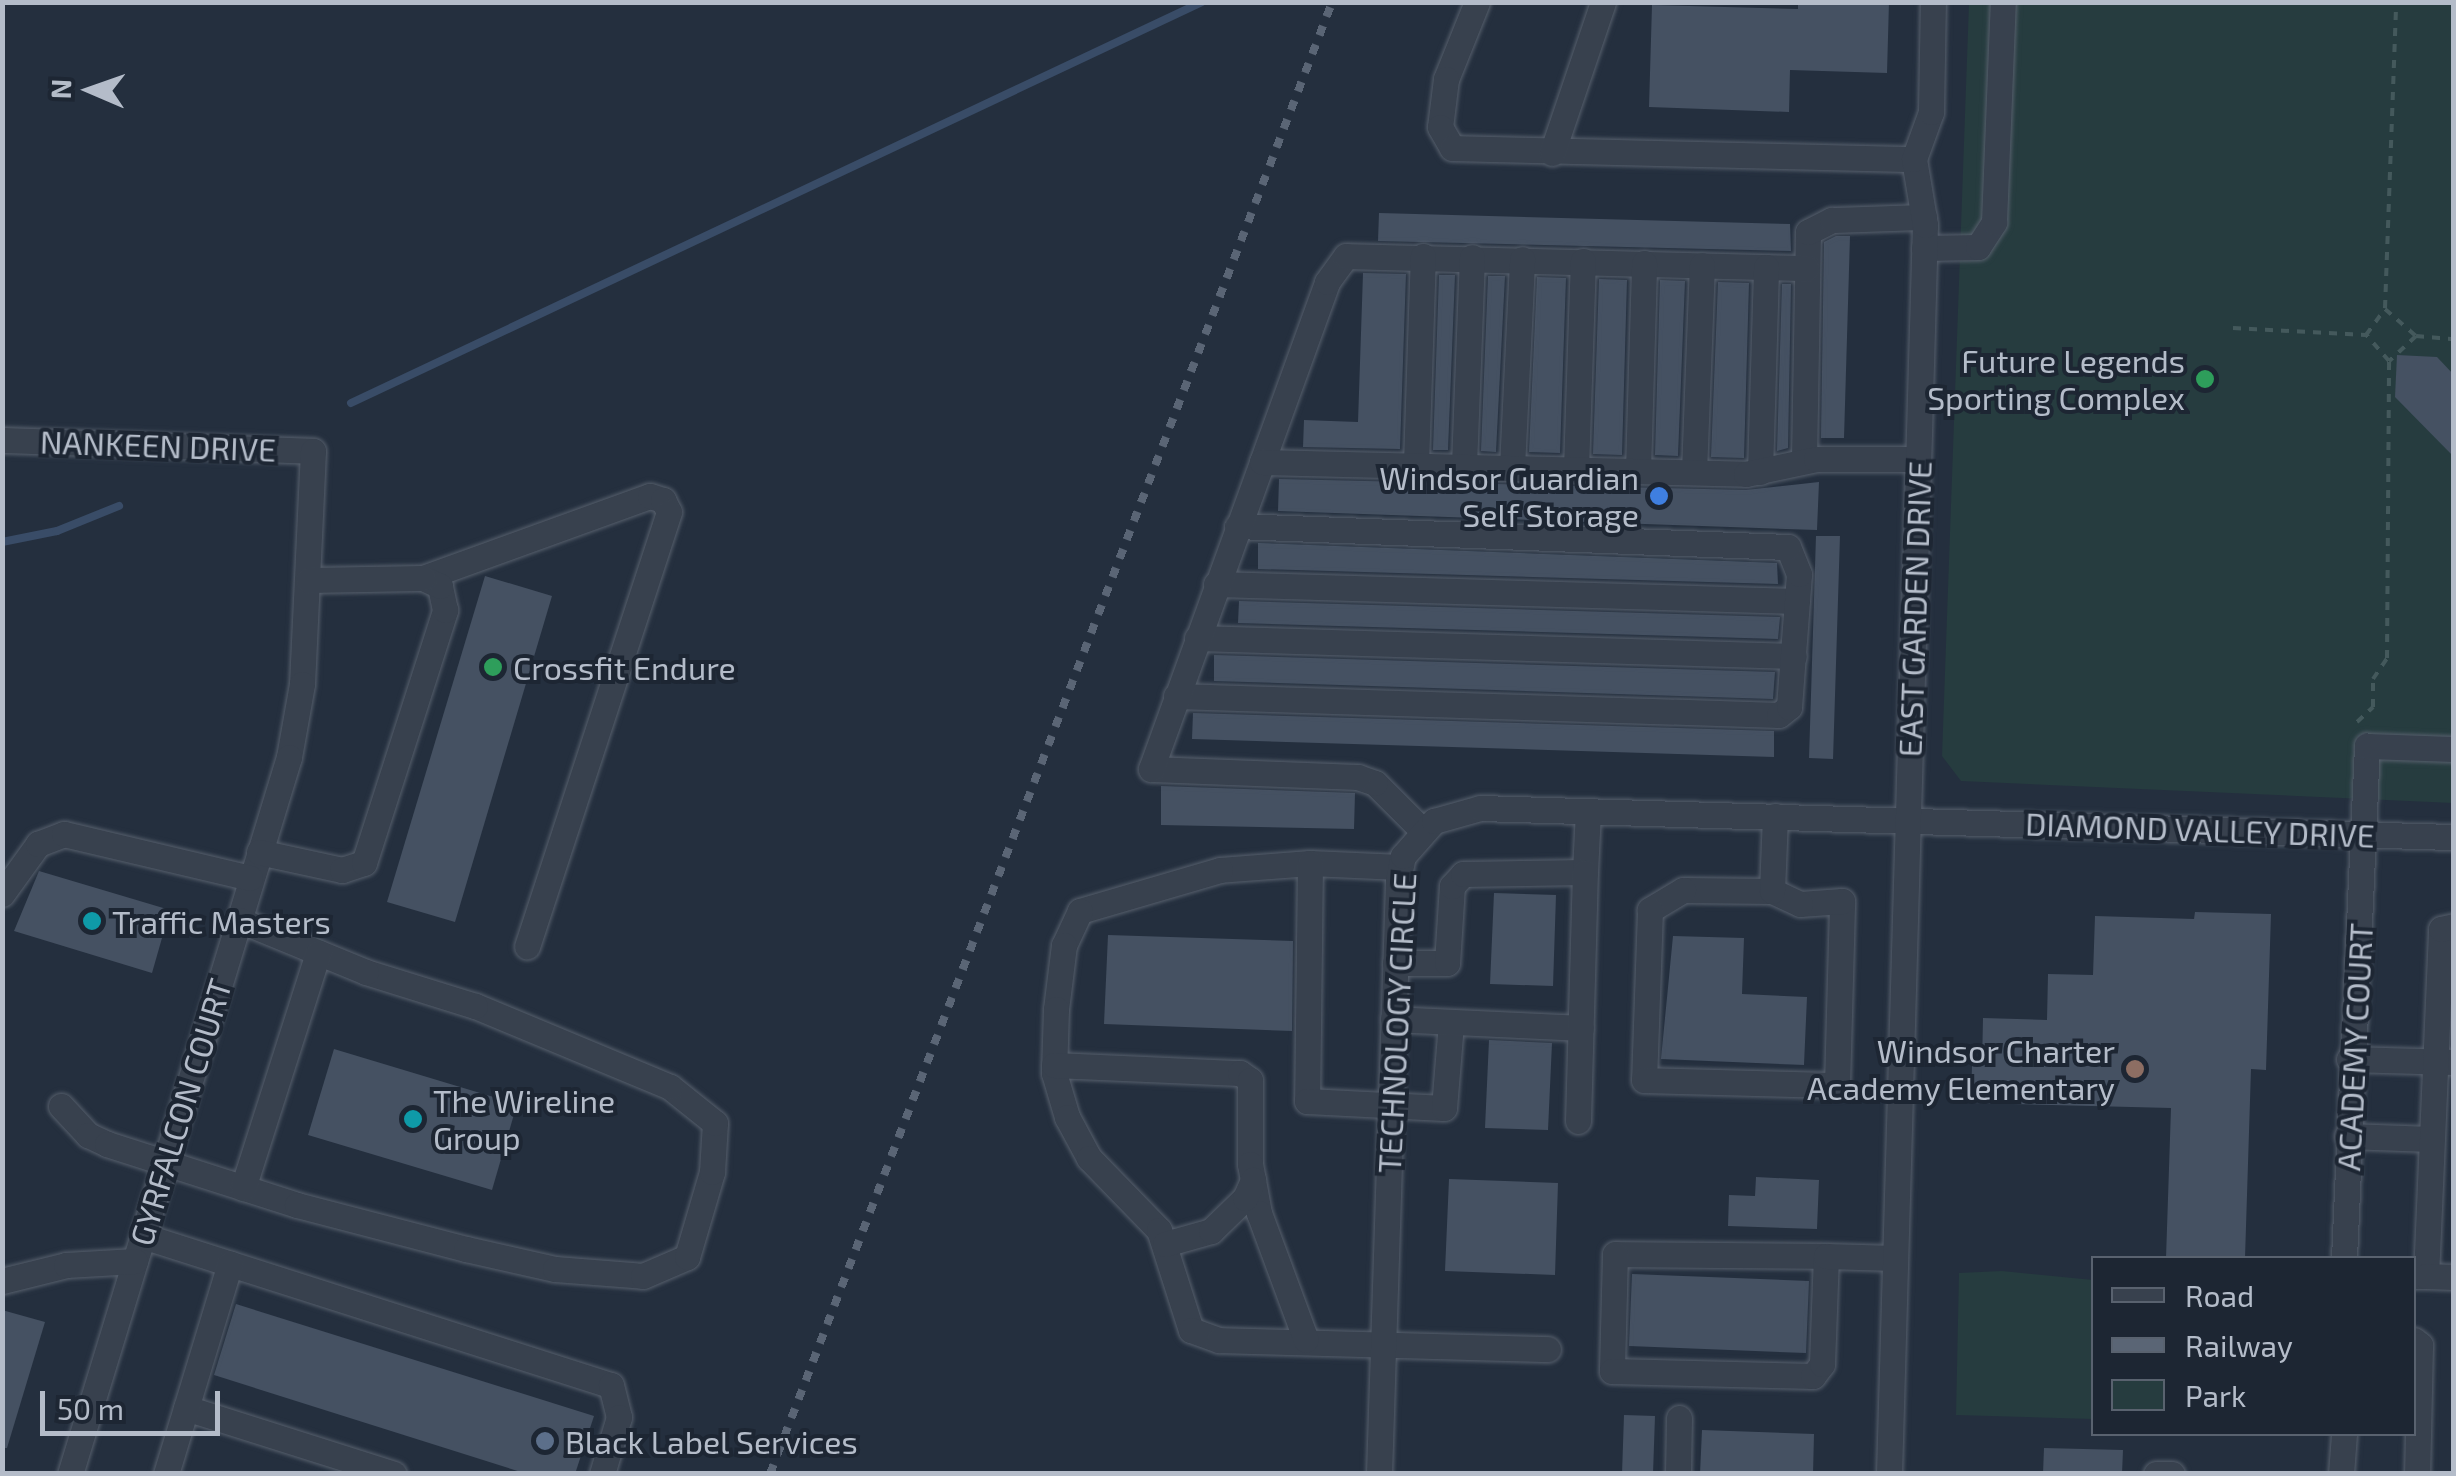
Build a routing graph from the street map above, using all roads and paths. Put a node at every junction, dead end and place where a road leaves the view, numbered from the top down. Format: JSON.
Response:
{"nodes":[{"id":1,"x":1476,"y":2,"type":"edge"},
{"id":2,"x":1603,"y":2,"type":"edge"},
{"id":3,"x":1933,"y":2,"type":"edge"},
{"id":4,"x":2003,"y":2,"type":"edge"},
{"id":5,"x":2396,"y":2,"type":"edge"},
{"id":6,"x":1552,"y":153,"type":"junction"},
{"id":7,"x":1914,"y":158,"type":"junction"},
{"id":8,"x":1924,"y":217,"type":"junction"},
{"id":9,"x":1924,"y":248,"type":"junction"},
{"id":10,"x":1423,"y":256,"type":"junction"},
{"id":11,"x":1472,"y":257,"type":"junction"},
{"id":12,"x":1522,"y":259,"type":"junction"},
{"id":13,"x":1583,"y":261,"type":"junction"},
{"id":14,"x":1644,"y":263,"type":"junction"},
{"id":15,"x":1702,"y":265,"type":"junction"},
{"id":16,"x":1766,"y":267,"type":"junction"},
{"id":17,"x":1808,"y":268,"type":"junction"},
{"id":18,"x":2385,"y":310,"type":"junction"},
{"id":19,"x":2233,"y":328,"type":"dead end"},
{"id":20,"x":2366,"y":335,"type":"junction"},
{"id":21,"x":2416,"y":336,"type":"junction"},
{"id":22,"x":2454,"y":339,"type":"edge"},
{"id":23,"x":2389,"y":360,"type":"junction"},
{"id":24,"x":2,"y":440,"type":"edge"},
{"id":25,"x":312,"y":451,"type":"joint"},
{"id":26,"x":1804,"y":460,"type":"junction"},
{"id":27,"x":1918,"y":460,"type":"junction"},
{"id":28,"x":1262,"y":462,"type":"junction"},
{"id":29,"x":1416,"y":464,"type":"junction"},
{"id":30,"x":1464,"y":465,"type":"junction"},
{"id":31,"x":1512,"y":466,"type":"junction"},
{"id":32,"x":1576,"y":468,"type":"junction"},
{"id":33,"x":1638,"y":470,"type":"junction"},
{"id":34,"x":1694,"y":472,"type":"junction"},
{"id":35,"x":1760,"y":472,"type":"junction"},
{"id":36,"x":1237,"y":526,"type":"junction"},
{"id":37,"x":424,"y":578,"type":"junction"},
{"id":38,"x":308,"y":580,"type":"junction"},
{"id":39,"x":1216,"y":584,"type":"junction"},
{"id":40,"x":1798,"y":601,"type":"junction"},
{"id":41,"x":1197,"y":638,"type":"junction"},
{"id":42,"x":1794,"y":656,"type":"junction"},
{"id":43,"x":1176,"y":696,"type":"junction"},
{"id":44,"x":2349,"y":730,"type":"dead end"},
{"id":45,"x":2454,"y":750,"type":"edge"},
{"id":46,"x":1588,"y":810,"type":"junction"},
{"id":47,"x":1775,"y":816,"type":"junction"},
{"id":48,"x":1908,"y":820,"type":"junction"},
{"id":49,"x":1422,"y":830,"type":"junction"},
{"id":50,"x":2364,"y":834,"type":"junction"},
{"id":51,"x":2454,"y":837,"type":"edge"},
{"id":52,"x":259,"y":852,"type":"junction"},
{"id":53,"x":1310,"y":862,"type":"junction"},
{"id":54,"x":1400,"y":867,"type":"junction"},
{"id":55,"x":1586,"y":872,"type":"junction"},
{"id":56,"x":250,"y":878,"type":"junction"},
{"id":57,"x":1772,"y":890,"type":"junction"},
{"id":58,"x":2,"y":894,"type":"edge"},
{"id":59,"x":238,"y":920,"type":"junction"},
{"id":60,"x":2454,"y":926,"type":"edge"},
{"id":61,"x":526,"y":946,"type":"dead end"},
{"id":62,"x":318,"y":952,"type":"junction"},
{"id":63,"x":1395,"y":963,"type":"junction"},
{"id":64,"x":1394,"y":1020,"type":"junction"},
{"id":65,"x":1452,"y":1022,"type":"junction"},
{"id":66,"x":1581,"y":1028,"type":"junction"},
{"id":67,"x":2349,"y":1059,"type":"junction"},
{"id":68,"x":2444,"y":1062,"type":"edge"},
{"id":69,"x":1054,"y":1066,"type":"junction"},
{"id":70,"x":1391,"y":1105,"type":"junction"},
{"id":71,"x":61,"y":1106,"type":"dead end"},
{"id":72,"x":1578,"y":1121,"type":"dead end"},
{"id":73,"x":2347,"y":1136,"type":"junction"},
{"id":74,"x":2431,"y":1138,"type":"junction"},
{"id":75,"x":165,"y":1161,"type":"junction"},
{"id":76,"x":1253,"y":1180,"type":"junction"},
{"id":77,"x":243,"y":1188,"type":"junction"},
{"id":78,"x":1165,"y":1244,"type":"junction"},
{"id":79,"x":139,"y":1248,"type":"junction"},
{"id":80,"x":1826,"y":1256,"type":"junction"},
{"id":81,"x":2344,"y":1256,"type":"edge"},
{"id":82,"x":1895,"y":1258,"type":"junction"},
{"id":83,"x":230,"y":1264,"type":"junction"},
{"id":84,"x":2420,"y":1276,"type":"edge"},
{"id":85,"x":2454,"y":1277,"type":"edge"},
{"id":86,"x":2,"y":1281,"type":"edge"},
{"id":87,"x":1306,"y":1340,"type":"junction"},
{"id":88,"x":1384,"y":1341,"type":"junction"},
{"id":89,"x":2416,"y":1342,"type":"edge"},
{"id":90,"x":1548,"y":1349,"type":"dead end"},
{"id":91,"x":186,"y":1408,"type":"junction"},
{"id":92,"x":1679,"y":1418,"type":"dead end"},
{"id":93,"x":2344,"y":1436,"type":"edge"},
{"id":94,"x":70,"y":1474,"type":"edge"},
{"id":95,"x":166,"y":1474,"type":"edge"},
{"id":96,"x":394,"y":1474,"type":"edge"},
{"id":97,"x":602,"y":1474,"type":"edge"},
{"id":98,"x":1380,"y":1474,"type":"edge"},
{"id":99,"x":1678,"y":1474,"type":"edge"},
{"id":100,"x":1888,"y":1474,"type":"edge"},
{"id":101,"x":2156,"y":1474,"type":"edge"},
{"id":102,"x":2172,"y":1474,"type":"edge"},
{"id":103,"x":2342,"y":1474,"type":"edge"},
{"id":104,"x":2417,"y":1474,"type":"edge"}],
"edges":[{"from":1,"to":6,"type":"street"},
{"from":2,"to":6,"type":"street"},
{"from":3,"to":7,"type":"street"},
{"from":4,"to":9,"type":"street"},
{"from":5,"to":18,"type":"path"},
{"from":6,"to":7,"type":"street"},
{"from":7,"to":8,"type":"street","name":"EAST GARDEN DRIVE"},
{"from":8,"to":9,"type":"street","name":"EAST GARDEN DRIVE"},
{"from":8,"to":17,"type":"street"},
{"from":9,"to":27,"type":"street","name":"EAST GARDEN DRIVE"},
{"from":10,"to":11,"type":"street"},
{"from":10,"to":28,"type":"street"},
{"from":10,"to":29,"type":"street"},
{"from":11,"to":12,"type":"street"},
{"from":11,"to":30,"type":"street"},
{"from":12,"to":13,"type":"street"},
{"from":12,"to":31,"type":"street"},
{"from":13,"to":14,"type":"street"},
{"from":13,"to":32,"type":"street"},
{"from":14,"to":15,"type":"street"},
{"from":14,"to":33,"type":"street"},
{"from":15,"to":16,"type":"street"},
{"from":15,"to":34,"type":"street"},
{"from":16,"to":17,"type":"street"},
{"from":16,"to":35,"type":"street"},
{"from":17,"to":26,"type":"street"},
{"from":18,"to":20,"type":"path"},
{"from":18,"to":21,"type":"path"},
{"from":19,"to":20,"type":"path"},
{"from":20,"to":23,"type":"path"},
{"from":21,"to":22,"type":"path"},
{"from":21,"to":23,"type":"path"},
{"from":23,"to":44,"type":"path"},
{"from":24,"to":25,"type":"street","name":"NANKEEN DRIVE"},
{"from":25,"to":38,"type":"street","name":"GYRFALCON COURT"},
{"from":26,"to":27,"type":"street"},
{"from":26,"to":35,"type":"street"},
{"from":27,"to":48,"type":"street","name":"EAST GARDEN DRIVE"},
{"from":28,"to":29,"type":"street"},
{"from":28,"to":36,"type":"street"},
{"from":29,"to":30,"type":"street"},
{"from":30,"to":31,"type":"street"},
{"from":31,"to":32,"type":"street"},
{"from":32,"to":33,"type":"street"},
{"from":33,"to":34,"type":"street"},
{"from":34,"to":35,"type":"street"},
{"from":36,"to":39,"type":"street"},
{"from":36,"to":40,"type":"street"},
{"from":37,"to":38,"type":"street"},
{"from":37,"to":52,"type":"street"},
{"from":37,"to":61,"type":"street"},
{"from":38,"to":52,"type":"street","name":"GYRFALCON COURT"},
{"from":39,"to":40,"type":"street"},
{"from":39,"to":41,"type":"street"},
{"from":40,"to":42,"type":"street"},
{"from":41,"to":42,"type":"street"},
{"from":41,"to":43,"type":"street"},
{"from":42,"to":43,"type":"street"},
{"from":43,"to":49,"type":"street"},
{"from":45,"to":50,"type":"street","name":"ACADEMY COURT"},
{"from":46,"to":47,"type":"street","name":"TECHNOLOGY CIRCLE"},
{"from":46,"to":49,"type":"street","name":"TECHNOLOGY CIRCLE"},
{"from":46,"to":55,"type":"street"},
{"from":47,"to":48,"type":"street","name":"TECHNOLOGY CIRCLE"},
{"from":47,"to":57,"type":"street"},
{"from":48,"to":50,"type":"street","name":"DIAMOND VALLEY DRIVE"},
{"from":48,"to":82,"type":"street","name":"EAST GARDEN DRIVE"},
{"from":49,"to":54,"type":"street","name":"TECHNOLOGY CIRCLE"},
{"from":50,"to":51,"type":"street","name":"DIAMOND VALLEY DRIVE"},
{"from":50,"to":67,"type":"street","name":"ACADEMY COURT"},
{"from":52,"to":56,"type":"street","name":"GYRFALCON COURT"},
{"from":53,"to":54,"type":"street"},
{"from":53,"to":69,"type":"street"},
{"from":53,"to":70,"type":"street"},
{"from":54,"to":63,"type":"street","name":"TECHNOLOGY CIRCLE"},
{"from":55,"to":63,"type":"street"},
{"from":55,"to":66,"type":"street"},
{"from":56,"to":58,"type":"street"},
{"from":56,"to":59,"type":"street","name":"GYRFALCON COURT"},
{"from":57,"to":57,"type":"street"},
{"from":59,"to":62,"type":"street"},
{"from":59,"to":75,"type":"street","name":"GYRFALCON COURT"},
{"from":60,"to":68,"type":"street"},
{"from":62,"to":77,"type":"street"},
{"from":62,"to":77,"type":"street"},
{"from":63,"to":64,"type":"street","name":"TECHNOLOGY CIRCLE"},
{"from":64,"to":65,"type":"street"},
{"from":64,"to":70,"type":"street","name":"TECHNOLOGY CIRCLE"},
{"from":65,"to":66,"type":"street"},
{"from":65,"to":70,"type":"street"},
{"from":66,"to":72,"type":"street"},
{"from":67,"to":68,"type":"street"},
{"from":67,"to":73,"type":"street","name":"ACADEMY COURT"},
{"from":68,"to":74,"type":"street"},
{"from":69,"to":76,"type":"street"},
{"from":69,"to":78,"type":"street"},
{"from":70,"to":88,"type":"street","name":"TECHNOLOGY CIRCLE"},
{"from":71,"to":75,"type":"street"},
{"from":73,"to":74,"type":"street"},
{"from":73,"to":81,"type":"street","name":"ACADEMY COURT"},
{"from":74,"to":84,"type":"street"},
{"from":75,"to":77,"type":"street"},
{"from":75,"to":79,"type":"street","name":"GYRFALCON COURT"},
{"from":76,"to":78,"type":"street"},
{"from":76,"to":87,"type":"street"},
{"from":78,"to":87,"type":"street"},
{"from":79,"to":83,"type":"street"},
{"from":79,"to":86,"type":"street"},
{"from":79,"to":94,"type":"street","name":"GYRFALCON COURT"},
{"from":80,"to":80,"type":"street"},
{"from":80,"to":82,"type":"street"},
{"from":82,"to":100,"type":"street","name":"EAST GARDEN DRIVE"},
{"from":83,"to":91,"type":"street"},
{"from":83,"to":97,"type":"street"},
{"from":84,"to":85,"type":"street"},
{"from":87,"to":88,"type":"street"},
{"from":88,"to":90,"type":"street"},
{"from":88,"to":98,"type":"street","name":"TECHNOLOGY CIRCLE"},
{"from":89,"to":104,"type":"street"},
{"from":91,"to":95,"type":"street"},
{"from":91,"to":96,"type":"street"},
{"from":92,"to":99,"type":"street"},
{"from":93,"to":103,"type":"street"},
{"from":101,"to":102,"type":"street"}]}
